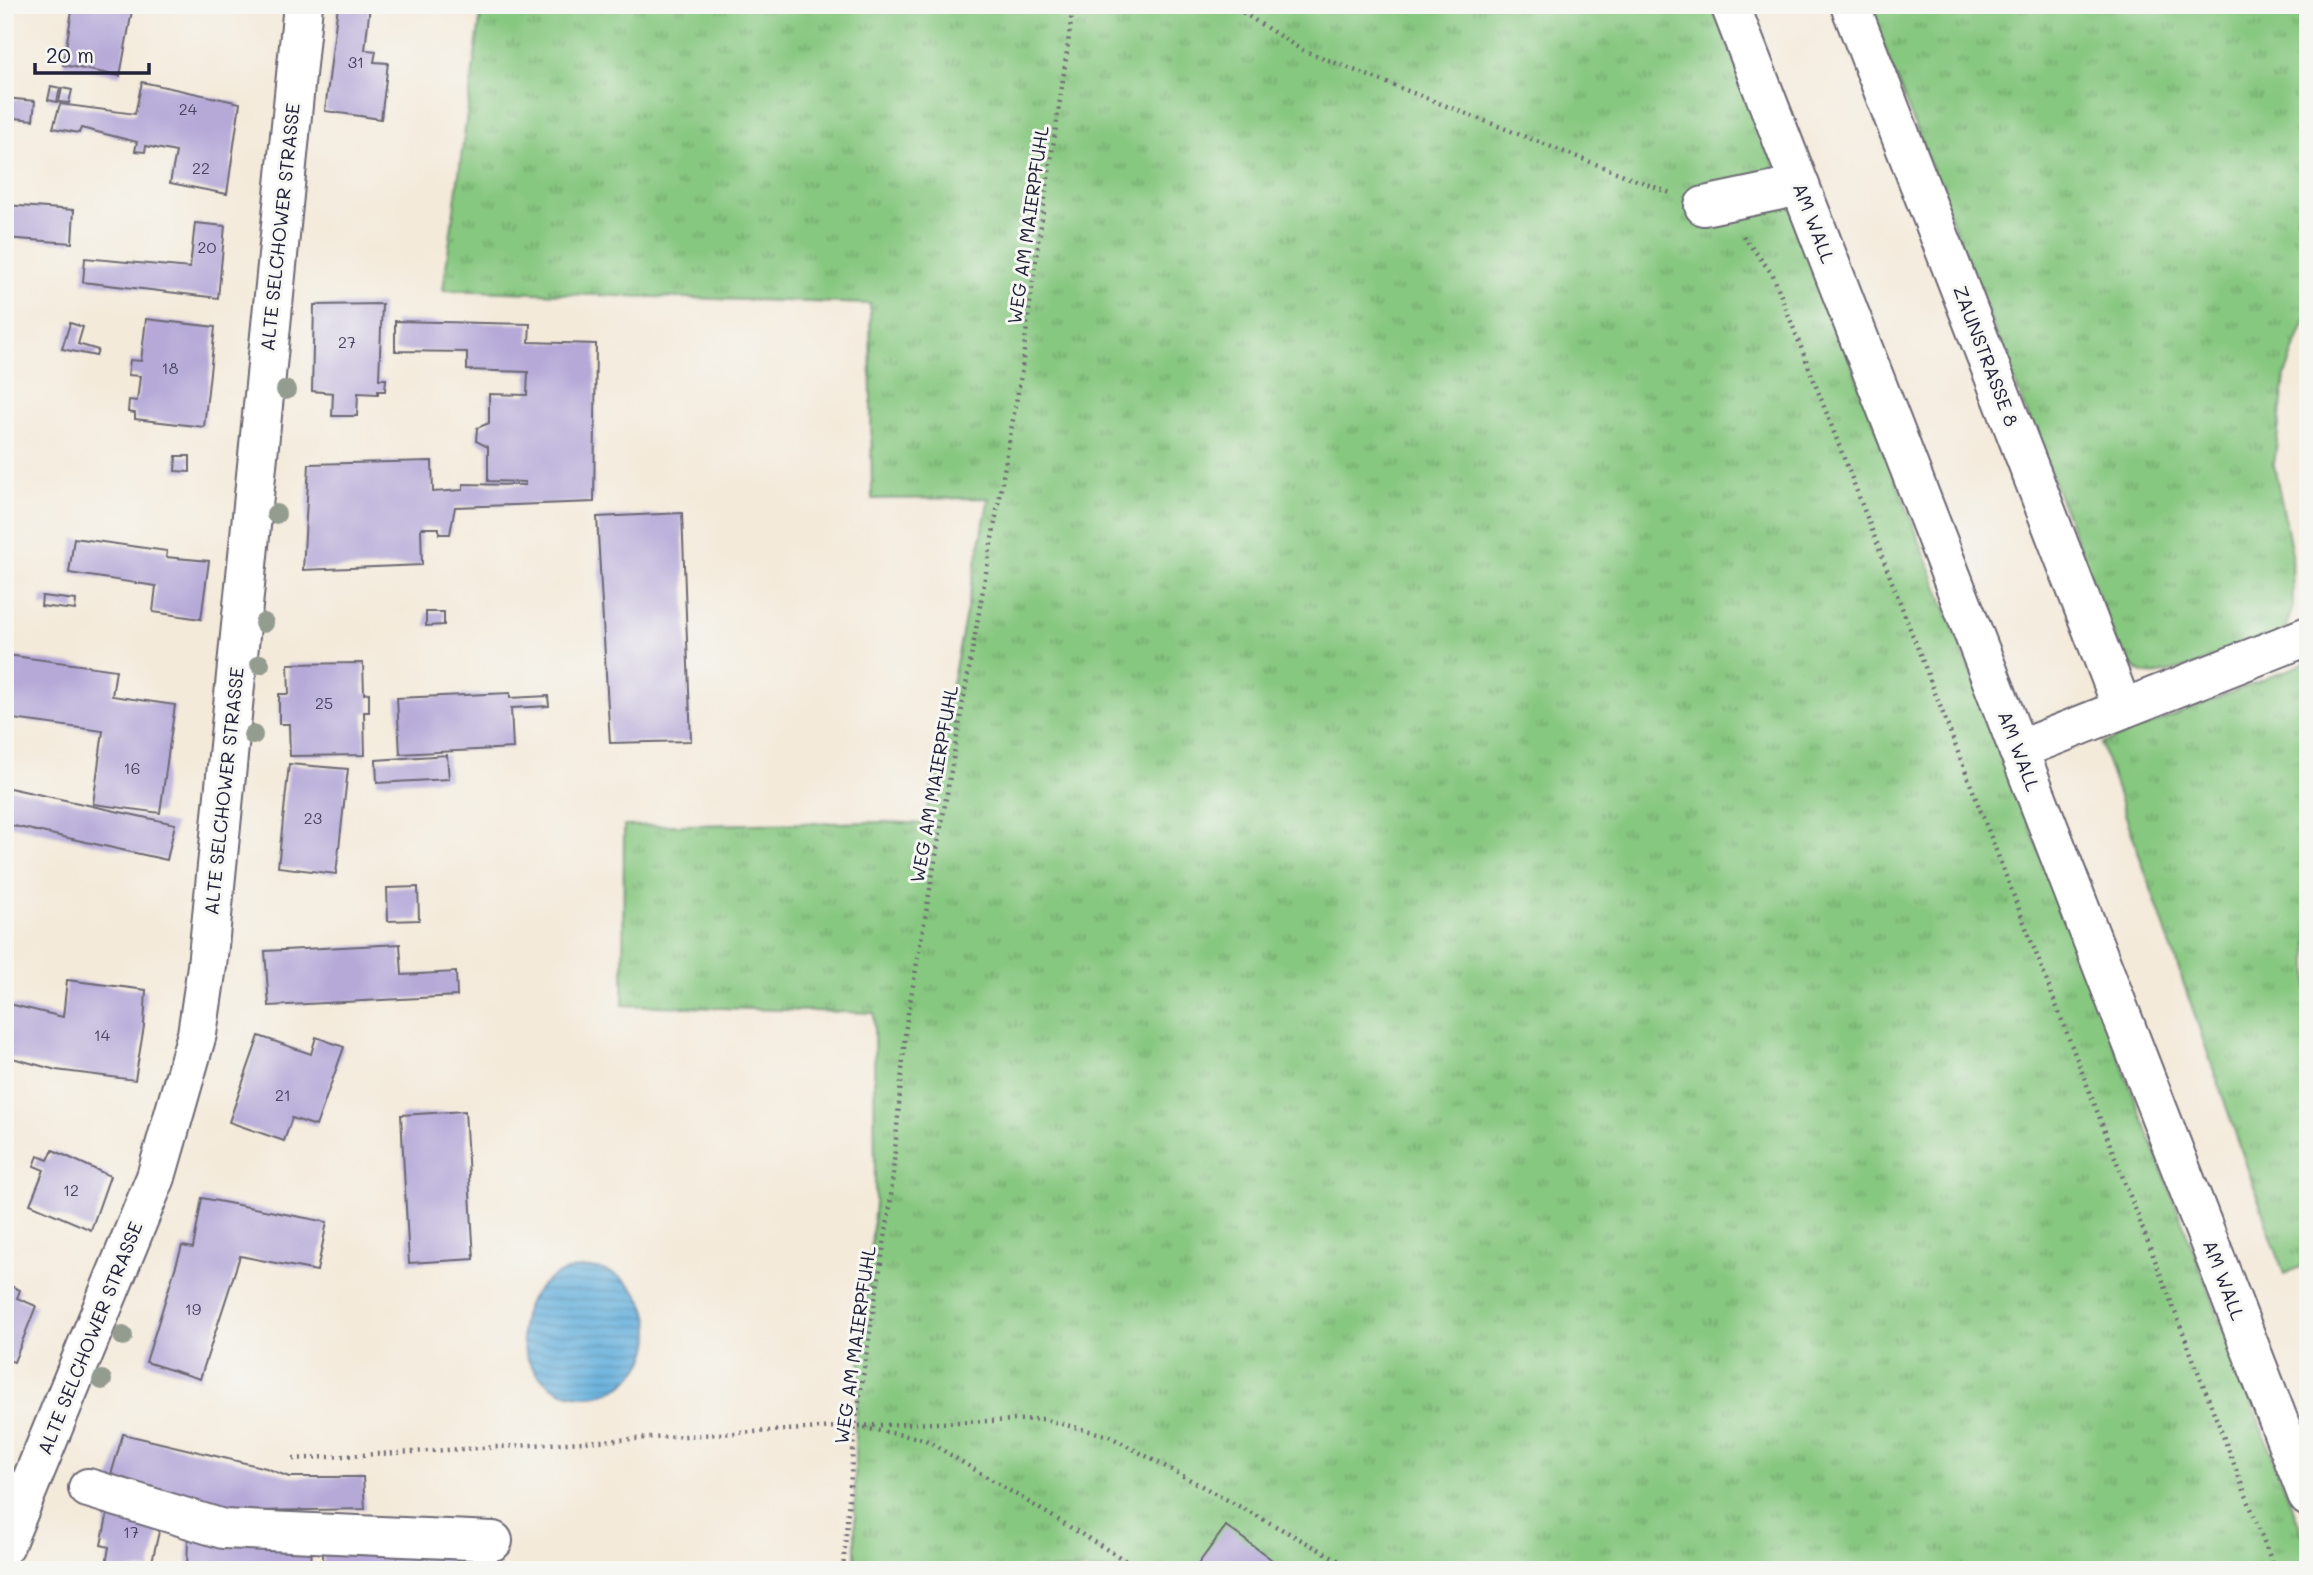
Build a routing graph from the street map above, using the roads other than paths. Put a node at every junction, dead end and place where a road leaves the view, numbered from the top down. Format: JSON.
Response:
{"nodes":[{"id":1,"x":303,"y":5,"type":"edge"},
{"id":2,"x":1730,"y":5,"type":"edge"},
{"id":3,"x":1850,"y":5,"type":"edge"},
{"id":4,"x":1800,"y":186,"type":"junction"},
{"id":5,"x":1704,"y":206,"type":"road end"},
{"id":6,"x":2308,"y":636,"type":"edge"},
{"id":7,"x":2122,"y":707,"type":"junction"},
{"id":8,"x":2018,"y":750,"type":"junction"},
{"id":9,"x":88,"y":1488,"type":"dead end"},
{"id":10,"x":2308,"y":1497,"type":"edge"},
{"id":11,"x":493,"y":1541,"type":"dead end"},
{"id":12,"x":5,"y":1545,"type":"edge"}],
"edges":[{"from":1,"to":12,"type":"street","name":"ALTE SELCHOWER STRASSE"},
{"from":2,"to":4,"type":"street","name":"AM WALL"},
{"from":3,"to":7,"type":"street","name":"ZAUNSTRASSE 8"},
{"from":4,"to":5,"type":"street"},
{"from":4,"to":8,"type":"street","name":"AM WALL"},
{"from":6,"to":7,"type":"street"},
{"from":7,"to":8,"type":"street"},
{"from":8,"to":10,"type":"street","name":"AM WALL"},
{"from":9,"to":11,"type":"street"}]}
